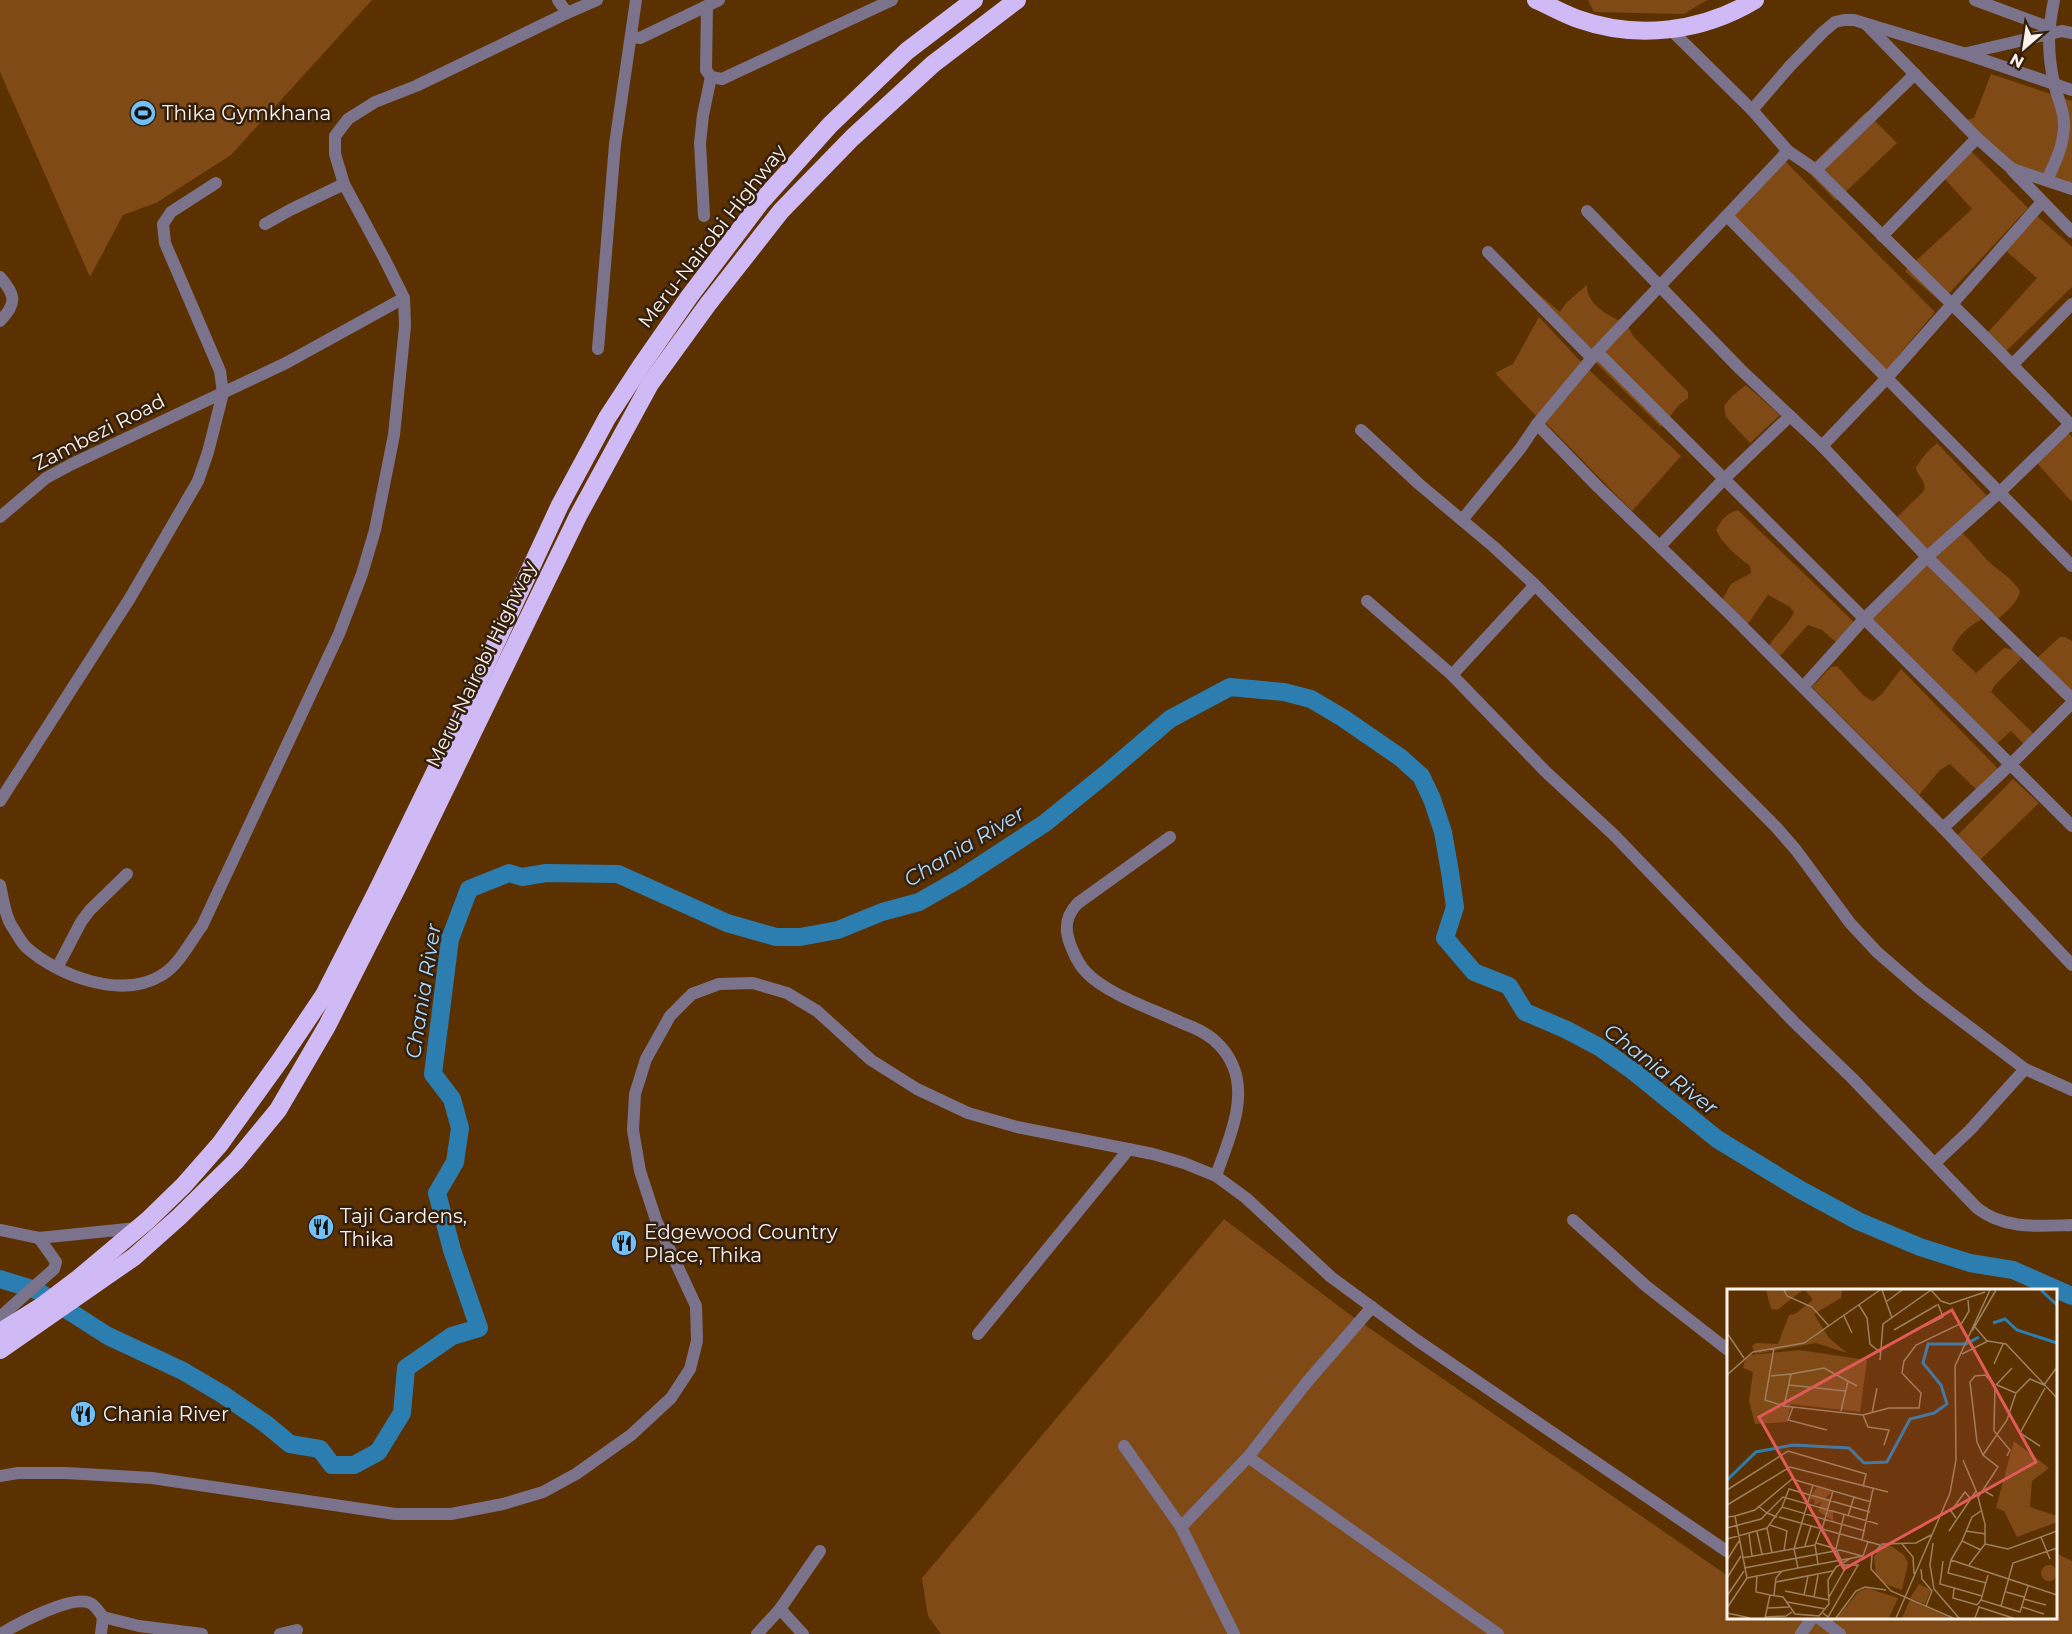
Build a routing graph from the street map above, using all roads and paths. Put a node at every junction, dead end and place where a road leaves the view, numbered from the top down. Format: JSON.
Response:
{"nodes":[{"id":1,"x":558,"y":0,"type":"edge"},
{"id":2,"x":597,"y":0,"type":"edge"},
{"id":3,"x":636,"y":0,"type":"edge"},
{"id":4,"x":719,"y":0,"type":"edge"},
{"id":5,"x":892,"y":0,"type":"edge"},
{"id":6,"x":974,"y":0,"type":"edge"},
{"id":7,"x":1017,"y":0,"type":"edge"},
{"id":8,"x":1536,"y":0,"type":"edge"},
{"id":9,"x":1755,"y":0,"type":"edge"},
{"id":10,"x":1975,"y":0,"type":"edge"},
{"id":11,"x":2054,"y":0,"type":"edge"},
{"id":12,"x":707,"y":6,"type":"junction"},
{"id":13,"x":567,"y":13,"type":"junction"},
{"id":14,"x":1865,"y":23,"type":"junction"},
{"id":15,"x":1670,"y":29,"type":"junction"},
{"id":16,"x":2048,"y":31,"type":"junction"},
{"id":17,"x":2072,"y":33,"type":"edge"},
{"id":18,"x":631,"y":37,"type":"junction"},
{"id":19,"x":1966,"y":54,"type":"junction"},
{"id":20,"x":1915,"y":74,"type":"junction"},
{"id":21,"x":711,"y":77,"type":"junction"},
{"id":22,"x":2054,"y":84,"type":"junction"},
{"id":23,"x":2072,"y":90,"type":"edge"},
{"id":24,"x":1752,"y":110,"type":"junction"},
{"id":25,"x":1977,"y":138,"type":"junction"},
{"id":26,"x":1788,"y":151,"type":"junction"},
{"id":27,"x":2012,"y":169,"type":"junction"},
{"id":28,"x":1816,"y":170,"type":"junction"},
{"id":29,"x":2047,"y":180,"type":"junction"},
{"id":30,"x":216,"y":183,"type":"dead end"},
{"id":31,"x":344,"y":184,"type":"junction"},
{"id":32,"x":2072,"y":189,"type":"edge"},
{"id":33,"x":2042,"y":202,"type":"junction"},
{"id":34,"x":1587,"y":211,"type":"dead end"},
{"id":35,"x":704,"y":216,"type":"dead end"},
{"id":36,"x":1727,"y":216,"type":"junction"},
{"id":37,"x":265,"y":224,"type":"dead end"},
{"id":38,"x":2072,"y":232,"type":"edge"},
{"id":39,"x":1882,"y":236,"type":"junction"},
{"id":40,"x":1488,"y":252,"type":"dead end"},
{"id":41,"x":0,"y":276,"type":"edge"},
{"id":42,"x":1661,"y":286,"type":"junction"},
{"id":43,"x":404,"y":298,"type":"junction"},
{"id":44,"x":1952,"y":304,"type":"junction"},
{"id":45,"x":2072,"y":304,"type":"edge"},
{"id":46,"x":0,"y":321,"type":"edge"},
{"id":47,"x":598,"y":349,"type":"dead end"},
{"id":48,"x":1594,"y":355,"type":"junction"},
{"id":49,"x":2013,"y":364,"type":"junction"},
{"id":50,"x":1886,"y":379,"type":"junction"},
{"id":51,"x":223,"y":393,"type":"junction"},
{"id":52,"x":1790,"y":416,"type":"junction"},
{"id":53,"x":1537,"y":424,"type":"junction"},
{"id":54,"x":2071,"y":425,"type":"edge"},
{"id":55,"x":1361,"y":429,"type":"dead end"},
{"id":56,"x":1822,"y":446,"type":"junction"},
{"id":57,"x":1724,"y":479,"type":"junction"},
{"id":58,"x":2000,"y":492,"type":"junction"},
{"id":59,"x":0,"y":517,"type":"edge"},
{"id":60,"x":1462,"y":520,"type":"junction"},
{"id":61,"x":1660,"y":546,"type":"junction"},
{"id":62,"x":1927,"y":557,"type":"junction"},
{"id":63,"x":2072,"y":566,"type":"edge"},
{"id":64,"x":1535,"y":585,"type":"junction"},
{"id":65,"x":1366,"y":601,"type":"dead end"},
{"id":66,"x":1864,"y":619,"type":"junction"},
{"id":67,"x":1452,"y":675,"type":"junction"},
{"id":68,"x":1803,"y":687,"type":"junction"},
{"id":69,"x":2072,"y":701,"type":"edge"},
{"id":70,"x":2010,"y":765,"type":"junction"},
{"id":71,"x":0,"y":801,"type":"edge"},
{"id":72,"x":2072,"y":826,"type":"edge"},
{"id":73,"x":1943,"y":828,"type":"junction"},
{"id":74,"x":1170,"y":837,"type":"dead end"},
{"id":75,"x":127,"y":874,"type":"dead end"},
{"id":76,"x":0,"y":885,"type":"edge"},
{"id":77,"x":2072,"y":965,"type":"edge"},
{"id":78,"x":57,"y":968,"type":"junction"},
{"id":79,"x":2025,"y":1069,"type":"junction"},
{"id":80,"x":2072,"y":1090,"type":"edge"},
{"id":81,"x":1129,"y":1149,"type":"junction"},
{"id":82,"x":1935,"y":1163,"type":"junction"},
{"id":83,"x":1215,"y":1176,"type":"junction"},
{"id":84,"x":1573,"y":1220,"type":"dead end"},
{"id":85,"x":2072,"y":1225,"type":"edge"},
{"id":86,"x":137,"y":1228,"type":"junction"},
{"id":87,"x":0,"y":1230,"type":"edge"},
{"id":88,"x":39,"y":1238,"type":"junction"},
{"id":89,"x":84,"y":1283,"type":"junction"},
{"id":90,"x":1372,"y":1307,"type":"junction"},
{"id":91,"x":45,"y":1312,"type":"junction"},
{"id":92,"x":0,"y":1317,"type":"edge"},
{"id":93,"x":0,"y":1332,"type":"edge"},
{"id":94,"x":978,"y":1334,"type":"dead end"},
{"id":95,"x":1727,"y":1349,"type":"edge"},
{"id":96,"x":0,"y":1350,"type":"edge"},
{"id":97,"x":1124,"y":1446,"type":"dead end"},
{"id":98,"x":1248,"y":1457,"type":"junction"},
{"id":99,"x":0,"y":1476,"type":"edge"},
{"id":100,"x":1181,"y":1527,"type":"junction"},
{"id":101,"x":820,"y":1551,"type":"dead end"},
{"id":102,"x":1727,"y":1551,"type":"edge"},
{"id":103,"x":780,"y":1609,"type":"junction"},
{"id":104,"x":103,"y":1617,"type":"junction"},
{"id":105,"x":1811,"y":1619,"type":"edge"},
{"id":106,"x":1821,"y":1619,"type":"edge"},
{"id":107,"x":297,"y":1630,"type":"dead end"},
{"id":108,"x":1,"y":1634,"type":"edge"},
{"id":109,"x":101,"y":1634,"type":"edge"},
{"id":110,"x":202,"y":1634,"type":"edge"},
{"id":111,"x":280,"y":1634,"type":"edge"},
{"id":112,"x":758,"y":1634,"type":"edge"},
{"id":113,"x":803,"y":1634,"type":"edge"},
{"id":114,"x":1234,"y":1634,"type":"edge"},
{"id":115,"x":1498,"y":1634,"type":"edge"},
{"id":116,"x":1801,"y":1634,"type":"edge"},
{"id":117,"x":1840,"y":1634,"type":"edge"}],
"edges":[{"from":1,"to":13,"type":"street"},
{"from":2,"to":13,"type":"street"},
{"from":3,"to":18,"type":"street"},
{"from":4,"to":12,"type":"street"},
{"from":5,"to":21,"type":"street"},
{"from":6,"to":86,"type":"highway","name":"Meru-Nairobi Highway"},
{"from":7,"to":89,"type":"highway","name":"Meru-Nairobi Highway"},
{"from":8,"to":15,"type":"highway"},
{"from":9,"to":15,"type":"highway"},
{"from":10,"to":16,"type":"street"},
{"from":11,"to":16,"type":"street"},
{"from":12,"to":18,"type":"street"},
{"from":12,"to":21,"type":"street"},
{"from":13,"to":31,"type":"street"},
{"from":14,"to":19,"type":"street"},
{"from":14,"to":20,"type":"street"},
{"from":14,"to":24,"type":"street"},
{"from":15,"to":24,"type":"street"},
{"from":16,"to":17,"type":"street"},
{"from":16,"to":19,"type":"street"},
{"from":16,"to":22,"type":"street"},
{"from":18,"to":47,"type":"street"},
{"from":19,"to":22,"type":"street"},
{"from":20,"to":25,"type":"street"},
{"from":20,"to":28,"type":"street"},
{"from":21,"to":35,"type":"street"},
{"from":22,"to":23,"type":"street"},
{"from":22,"to":29,"type":"street"},
{"from":24,"to":26,"type":"street"},
{"from":25,"to":27,"type":"street"},
{"from":25,"to":39,"type":"street"},
{"from":26,"to":28,"type":"street"},
{"from":26,"to":36,"type":"street"},
{"from":27,"to":29,"type":"street"},
{"from":27,"to":33,"type":"street"},
{"from":28,"to":39,"type":"street"},
{"from":29,"to":32,"type":"street"},
{"from":30,"to":51,"type":"street"},
{"from":31,"to":37,"type":"street"},
{"from":31,"to":43,"type":"street"},
{"from":33,"to":38,"type":"street"},
{"from":33,"to":44,"type":"street"},
{"from":34,"to":42,"type":"street"},
{"from":36,"to":42,"type":"street"},
{"from":36,"to":50,"type":"street"},
{"from":39,"to":44,"type":"street"},
{"from":40,"to":48,"type":"street"},
{"from":41,"to":46,"type":"street"},
{"from":42,"to":48,"type":"street"},
{"from":42,"to":52,"type":"street"},
{"from":43,"to":51,"type":"street","name":"Zambezi Road"},
{"from":43,"to":78,"type":"street"},
{"from":44,"to":49,"type":"street"},
{"from":44,"to":50,"type":"street"},
{"from":45,"to":49,"type":"street"},
{"from":48,"to":53,"type":"street"},
{"from":48,"to":57,"type":"street"},
{"from":49,"to":54,"type":"street"},
{"from":50,"to":56,"type":"street"},
{"from":50,"to":58,"type":"street"},
{"from":51,"to":59,"type":"street","name":"Zambezi Road"},
{"from":51,"to":71,"type":"street"},
{"from":52,"to":56,"type":"street"},
{"from":52,"to":57,"type":"street"},
{"from":53,"to":60,"type":"street"},
{"from":53,"to":61,"type":"street"},
{"from":54,"to":58,"type":"street"},
{"from":55,"to":60,"type":"street"},
{"from":56,"to":62,"type":"street"},
{"from":57,"to":61,"type":"street"},
{"from":57,"to":66,"type":"street"},
{"from":58,"to":62,"type":"street"},
{"from":58,"to":63,"type":"street"},
{"from":60,"to":64,"type":"street"},
{"from":61,"to":68,"type":"street"},
{"from":62,"to":66,"type":"street"},
{"from":62,"to":69,"type":"street"},
{"from":64,"to":67,"type":"street"},
{"from":64,"to":79,"type":"street"},
{"from":65,"to":67,"type":"street"},
{"from":66,"to":68,"type":"street"},
{"from":66,"to":70,"type":"street"},
{"from":67,"to":82,"type":"street"},
{"from":68,"to":73,"type":"street"},
{"from":69,"to":70,"type":"street"},
{"from":70,"to":72,"type":"street"},
{"from":70,"to":73,"type":"street"},
{"from":73,"to":77,"type":"street"},
{"from":74,"to":83,"type":"street"},
{"from":75,"to":78,"type":"street"},
{"from":76,"to":78,"type":"street"},
{"from":79,"to":80,"type":"street"},
{"from":79,"to":82,"type":"street"},
{"from":81,"to":83,"type":"street"},
{"from":81,"to":94,"type":"street"},
{"from":81,"to":99,"type":"street"},
{"from":82,"to":85,"type":"street"},
{"from":83,"to":90,"type":"street"},
{"from":84,"to":95,"type":"street"},
{"from":86,"to":88,"type":"street"},
{"from":86,"to":89,"type":"highway","name":"Meru-Nairobi Highway"},
{"from":87,"to":88,"type":"street"},
{"from":88,"to":92,"type":"street"},
{"from":89,"to":91,"type":"highway","name":"Meru-Nairobi Highway"},
{"from":90,"to":98,"type":"street"},
{"from":90,"to":102,"type":"street"},
{"from":91,"to":93,"type":"highway","name":"Meru-Nairobi Highway"},
{"from":91,"to":96,"type":"highway","name":"Meru-Nairobi Highway"},
{"from":97,"to":100,"type":"street"},
{"from":98,"to":100,"type":"street"},
{"from":98,"to":115,"type":"street"},
{"from":100,"to":114,"type":"street"},
{"from":101,"to":103,"type":"street"},
{"from":103,"to":112,"type":"street"},
{"from":103,"to":113,"type":"street"},
{"from":104,"to":108,"type":"street"},
{"from":104,"to":109,"type":"street"},
{"from":104,"to":110,"type":"street"},
{"from":105,"to":116,"type":"street"},
{"from":106,"to":117,"type":"street"},
{"from":107,"to":111,"type":"street"}]}
